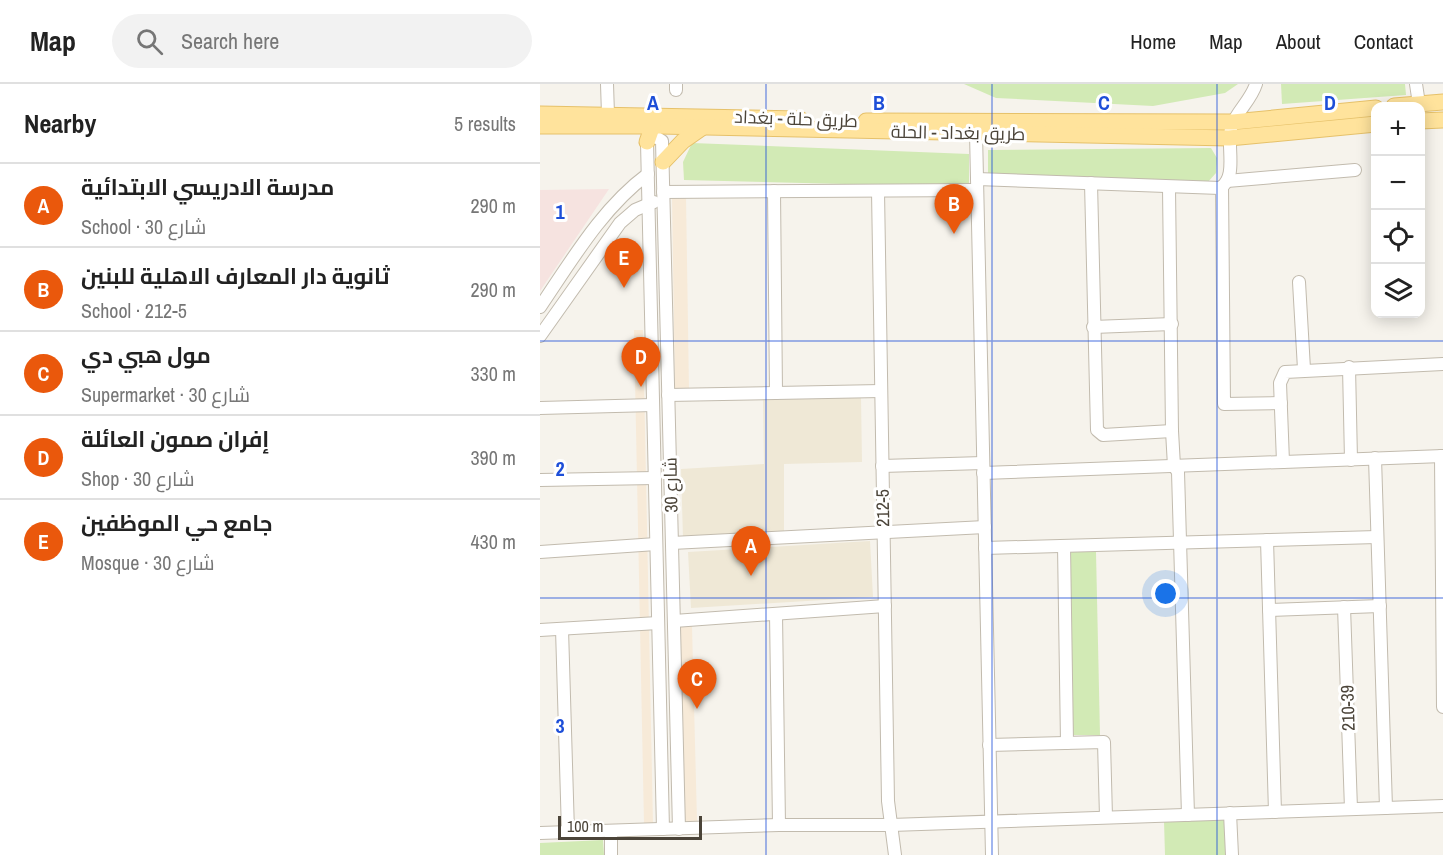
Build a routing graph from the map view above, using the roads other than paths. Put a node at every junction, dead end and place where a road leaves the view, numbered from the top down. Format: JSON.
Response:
{"nodes":[{"id":1,"x":607,"y":84,"type":"edge"},
{"id":2,"x":1257,"y":84,"type":"edge"},
{"id":3,"x":1416,"y":84,"type":"edge"},
{"id":4,"x":1419,"y":102,"type":"edge"},
{"id":5,"x":1443,"y":102,"type":"edge"},
{"id":6,"x":1425,"y":104,"type":"edge"},
{"id":7,"x":1371,"y":108,"type":"edge"},
{"id":8,"x":540,"y":114,"type":"edge"},
{"id":9,"x":608,"y":114,"type":"junction"},
{"id":10,"x":1443,"y":120,"type":"edge"},
{"id":11,"x":1425,"y":121,"type":"edge"},
{"id":12,"x":1233,"y":122,"type":"junction"},
{"id":13,"x":1371,"y":124,"type":"edge"},
{"id":14,"x":651,"y":125,"type":"junction"},
{"id":15,"x":540,"y":126,"type":"edge"},
{"id":16,"x":703,"y":127,"type":"junction"},
{"id":17,"x":976,"y":133,"type":"junction"},
{"id":18,"x":1229,"y":138,"type":"junction"},
{"id":19,"x":663,"y":162,"type":"junction"},
{"id":20,"x":1355,"y":170,"type":"dead end"},
{"id":21,"x":648,"y":174,"type":"junction"},
{"id":22,"x":1091,"y":183,"type":"junction"},
{"id":23,"x":1225,"y":184,"type":"junction"},
{"id":24,"x":977,"y":185,"type":"junction"},
{"id":25,"x":1169,"y":188,"type":"junction"},
{"id":26,"x":774,"y":191,"type":"junction"},
{"id":27,"x":878,"y":191,"type":"junction"},
{"id":28,"x":653,"y":201,"type":"junction"},
{"id":29,"x":608,"y":211,"type":"junction"},
{"id":30,"x":620,"y":222,"type":"junction"},
{"id":31,"x":1299,"y":282,"type":"dead end"},
{"id":32,"x":540,"y":307,"type":"edge"},
{"id":33,"x":1172,"y":324,"type":"junction"},
{"id":34,"x":1093,"y":327,"type":"junction"},
{"id":35,"x":540,"y":336,"type":"edge"},
{"id":36,"x":1443,"y":364,"type":"edge"},
{"id":37,"x":1349,"y":367,"type":"junction"},
{"id":38,"x":1304,"y":369,"type":"junction"},
{"id":39,"x":881,"y":391,"type":"junction"},
{"id":40,"x":776,"y":393,"type":"junction"},
{"id":41,"x":668,"y":395,"type":"junction"},
{"id":42,"x":1281,"y":403,"type":"junction"},
{"id":43,"x":653,"y":405,"type":"junction"},
{"id":44,"x":540,"y":408,"type":"edge"},
{"id":45,"x":1172,"y":431,"type":"junction"},
{"id":46,"x":1442,"y":456,"type":"edge"},
{"id":47,"x":1375,"y":458,"type":"junction"},
{"id":48,"x":1351,"y":460,"type":"junction"},
{"id":49,"x":1284,"y":462,"type":"junction"},
{"id":50,"x":882,"y":466,"type":"junction"},
{"id":51,"x":1174,"y":466,"type":"junction"},
{"id":52,"x":983,"y":468,"type":"junction"},
{"id":53,"x":655,"y":478,"type":"junction"},
{"id":54,"x":540,"y":480,"type":"edge"},
{"id":55,"x":1442,"y":489,"type":"edge"},
{"id":56,"x":985,"y":527,"type":"junction"},
{"id":57,"x":884,"y":533,"type":"junction"},
{"id":58,"x":1377,"y":537,"type":"junction"},
{"id":59,"x":1267,"y":540,"type":"junction"},
{"id":60,"x":672,"y":543,"type":"junction"},
{"id":61,"x":1180,"y":543,"type":"junction"},
{"id":62,"x":657,"y":544,"type":"junction"},
{"id":63,"x":1065,"y":546,"type":"junction"},
{"id":64,"x":985,"y":548,"type":"junction"},
{"id":65,"x":540,"y":552,"type":"edge"},
{"id":66,"x":885,"y":606,"type":"junction"},
{"id":67,"x":1380,"y":606,"type":"junction"},
{"id":68,"x":1344,"y":607,"type":"junction"},
{"id":69,"x":1269,"y":610,"type":"junction"},
{"id":70,"x":776,"y":614,"type":"junction"},
{"id":71,"x":658,"y":621,"type":"junction"},
{"id":72,"x":674,"y":621,"type":"junction"},
{"id":73,"x":562,"y":629,"type":"junction"},
{"id":74,"x":540,"y":630,"type":"edge"},
{"id":75,"x":1443,"y":671,"type":"edge"},
{"id":76,"x":1443,"y":707,"type":"edge"},
{"id":77,"x":1067,"y":743,"type":"junction"},
{"id":78,"x":990,"y":746,"type":"junction"},
{"id":79,"x":1443,"y":806,"type":"edge"},
{"id":80,"x":1386,"y":808,"type":"junction"},
{"id":81,"x":1351,"y":809,"type":"junction"},
{"id":82,"x":1275,"y":812,"type":"junction"},
{"id":83,"x":1230,"y":813,"type":"junction"},
{"id":84,"x":679,"y":814,"type":"junction"},
{"id":85,"x":1188,"y":814,"type":"junction"},
{"id":86,"x":663,"y":815,"type":"junction"},
{"id":87,"x":1106,"y":817,"type":"junction"},
{"id":88,"x":991,"y":822,"type":"junction"},
{"id":89,"x":779,"y":825,"type":"junction"},
{"id":90,"x":891,"y":825,"type":"junction"},
{"id":91,"x":663,"y":829,"type":"junction"},
{"id":92,"x":679,"y":829,"type":"junction"},
{"id":93,"x":611,"y":831,"type":"junction"},
{"id":94,"x":567,"y":832,"type":"junction"},
{"id":95,"x":540,"y":833,"type":"edge"},
{"id":96,"x":612,"y":855,"type":"edge"},
{"id":97,"x":894,"y":855,"type":"edge"},
{"id":98,"x":992,"y":855,"type":"edge"},
{"id":99,"x":1232,"y":855,"type":"edge"}],
"edges":[{"from":1,"to":9,"type":"street"},
{"from":2,"to":12,"type":"street"},
{"from":3,"to":4,"type":"street"},
{"from":5,"to":6,"type":"main road"},
{"from":7,"to":12,"type":"main road","name":"طريق حلة - بغداد"},
{"from":8,"to":9,"type":"main road","name":"طريق حلة - بغداد"},
{"from":9,"to":14,"type":"main road","name":"طريق حلة - بغداد"},
{"from":10,"to":11,"type":"main road"},
{"from":12,"to":14,"type":"main road","name":"طريق حلة - بغداد"},
{"from":12,"to":18,"type":"street"},
{"from":13,"to":18,"type":"main road","name":"طريق بغداد - الحلة"},
{"from":14,"to":15,"type":"main road","name":"طريق بغداد - الحلة"},
{"from":14,"to":16,"type":"main road","name":"طريق بغداد - الحلة"},
{"from":14,"to":19,"type":"street","name":"شارع 30"},
{"from":14,"to":21,"type":"street","name":"شارع 30"},
{"from":16,"to":17,"type":"main road","name":"طريق بغداد - الحلة"},
{"from":16,"to":19,"type":"main road"},
{"from":17,"to":18,"type":"main road","name":"طريق بغداد - الحلة"},
{"from":17,"to":24,"type":"street"},
{"from":18,"to":23,"type":"street"},
{"from":19,"to":28,"type":"street","name":"شارع 30"},
{"from":20,"to":23,"type":"street"},
{"from":21,"to":28,"type":"street","name":"شارع 30"},
{"from":21,"to":29,"type":"street"},
{"from":22,"to":24,"type":"street"},
{"from":22,"to":25,"type":"street"},
{"from":22,"to":34,"type":"street"},
{"from":23,"to":25,"type":"street"},
{"from":23,"to":42,"type":"street"},
{"from":24,"to":27,"type":"street"},
{"from":24,"to":52,"type":"street"},
{"from":25,"to":33,"type":"street"},
{"from":26,"to":27,"type":"street"},
{"from":26,"to":28,"type":"street"},
{"from":26,"to":40,"type":"street"},
{"from":27,"to":39,"type":"street","name":"212-5"},
{"from":28,"to":30,"type":"street"},
{"from":28,"to":41,"type":"street","name":"شارع 30"},
{"from":28,"to":43,"type":"street","name":"شارع 30"},
{"from":29,"to":30,"type":"street"},
{"from":29,"to":32,"type":"street"},
{"from":30,"to":35,"type":"street"},
{"from":31,"to":38,"type":"street"},
{"from":33,"to":34,"type":"street"},
{"from":33,"to":45,"type":"street"},
{"from":34,"to":45,"type":"street"},
{"from":36,"to":37,"type":"street"},
{"from":37,"to":38,"type":"street"},
{"from":37,"to":48,"type":"street"},
{"from":38,"to":42,"type":"street"},
{"from":39,"to":40,"type":"street"},
{"from":39,"to":50,"type":"street","name":"212-5"},
{"from":40,"to":41,"type":"street"},
{"from":41,"to":60,"type":"street","name":"شارع 30"},
{"from":42,"to":49,"type":"street"},
{"from":43,"to":44,"type":"street"},
{"from":43,"to":53,"type":"street","name":"شارع 30"},
{"from":45,"to":51,"type":"street"},
{"from":46,"to":47,"type":"street"},
{"from":46,"to":55,"type":"street"},
{"from":47,"to":48,"type":"street"},
{"from":47,"to":58,"type":"street"},
{"from":48,"to":49,"type":"street"},
{"from":49,"to":51,"type":"street"},
{"from":50,"to":52,"type":"street"},
{"from":50,"to":57,"type":"street","name":"212-5"},
{"from":51,"to":52,"type":"street"},
{"from":51,"to":61,"type":"street"},
{"from":52,"to":56,"type":"street"},
{"from":53,"to":54,"type":"street"},
{"from":53,"to":62,"type":"street","name":"شارع 30"},
{"from":55,"to":75,"type":"street"},
{"from":56,"to":57,"type":"street"},
{"from":56,"to":64,"type":"street"},
{"from":57,"to":60,"type":"street"},
{"from":57,"to":66,"type":"street","name":"212-5"},
{"from":58,"to":59,"type":"street"},
{"from":58,"to":67,"type":"street"},
{"from":59,"to":61,"type":"street"},
{"from":59,"to":69,"type":"street"},
{"from":60,"to":72,"type":"street","name":"شارع 30"},
{"from":61,"to":63,"type":"street"},
{"from":61,"to":85,"type":"street"},
{"from":62,"to":65,"type":"street"},
{"from":62,"to":71,"type":"street","name":"شارع 30"},
{"from":63,"to":64,"type":"street"},
{"from":63,"to":77,"type":"street"},
{"from":64,"to":78,"type":"street"},
{"from":66,"to":70,"type":"street"},
{"from":66,"to":90,"type":"street","name":"212-5"},
{"from":67,"to":68,"type":"street"},
{"from":67,"to":80,"type":"street"},
{"from":68,"to":69,"type":"street"},
{"from":68,"to":81,"type":"street","name":"210-39"},
{"from":69,"to":82,"type":"street"},
{"from":70,"to":72,"type":"street"},
{"from":70,"to":89,"type":"street"},
{"from":71,"to":72,"type":"street"},
{"from":71,"to":73,"type":"street"},
{"from":71,"to":86,"type":"street","name":"شارع 30"},
{"from":72,"to":84,"type":"street","name":"شارع 30"},
{"from":73,"to":74,"type":"street"},
{"from":73,"to":94,"type":"street"},
{"from":75,"to":76,"type":"street"},
{"from":77,"to":78,"type":"street"},
{"from":77,"to":87,"type":"street"},
{"from":78,"to":88,"type":"street"},
{"from":79,"to":80,"type":"street"},
{"from":80,"to":81,"type":"street"},
{"from":81,"to":82,"type":"street"},
{"from":82,"to":83,"type":"street"},
{"from":83,"to":85,"type":"street"},
{"from":83,"to":99,"type":"street"},
{"from":84,"to":86,"type":"street"},
{"from":84,"to":92,"type":"street","name":"شارع 30"},
{"from":85,"to":87,"type":"street"},
{"from":86,"to":91,"type":"street","name":"شارع 30"},
{"from":87,"to":88,"type":"street"},
{"from":88,"to":90,"type":"street"},
{"from":88,"to":98,"type":"street"},
{"from":89,"to":90,"type":"street"},
{"from":89,"to":92,"type":"street"},
{"from":90,"to":97,"type":"street","name":"212-5"},
{"from":91,"to":92,"type":"street"},
{"from":91,"to":93,"type":"street"},
{"from":93,"to":94,"type":"street"},
{"from":93,"to":96,"type":"street"},
{"from":94,"to":95,"type":"street"}]}
